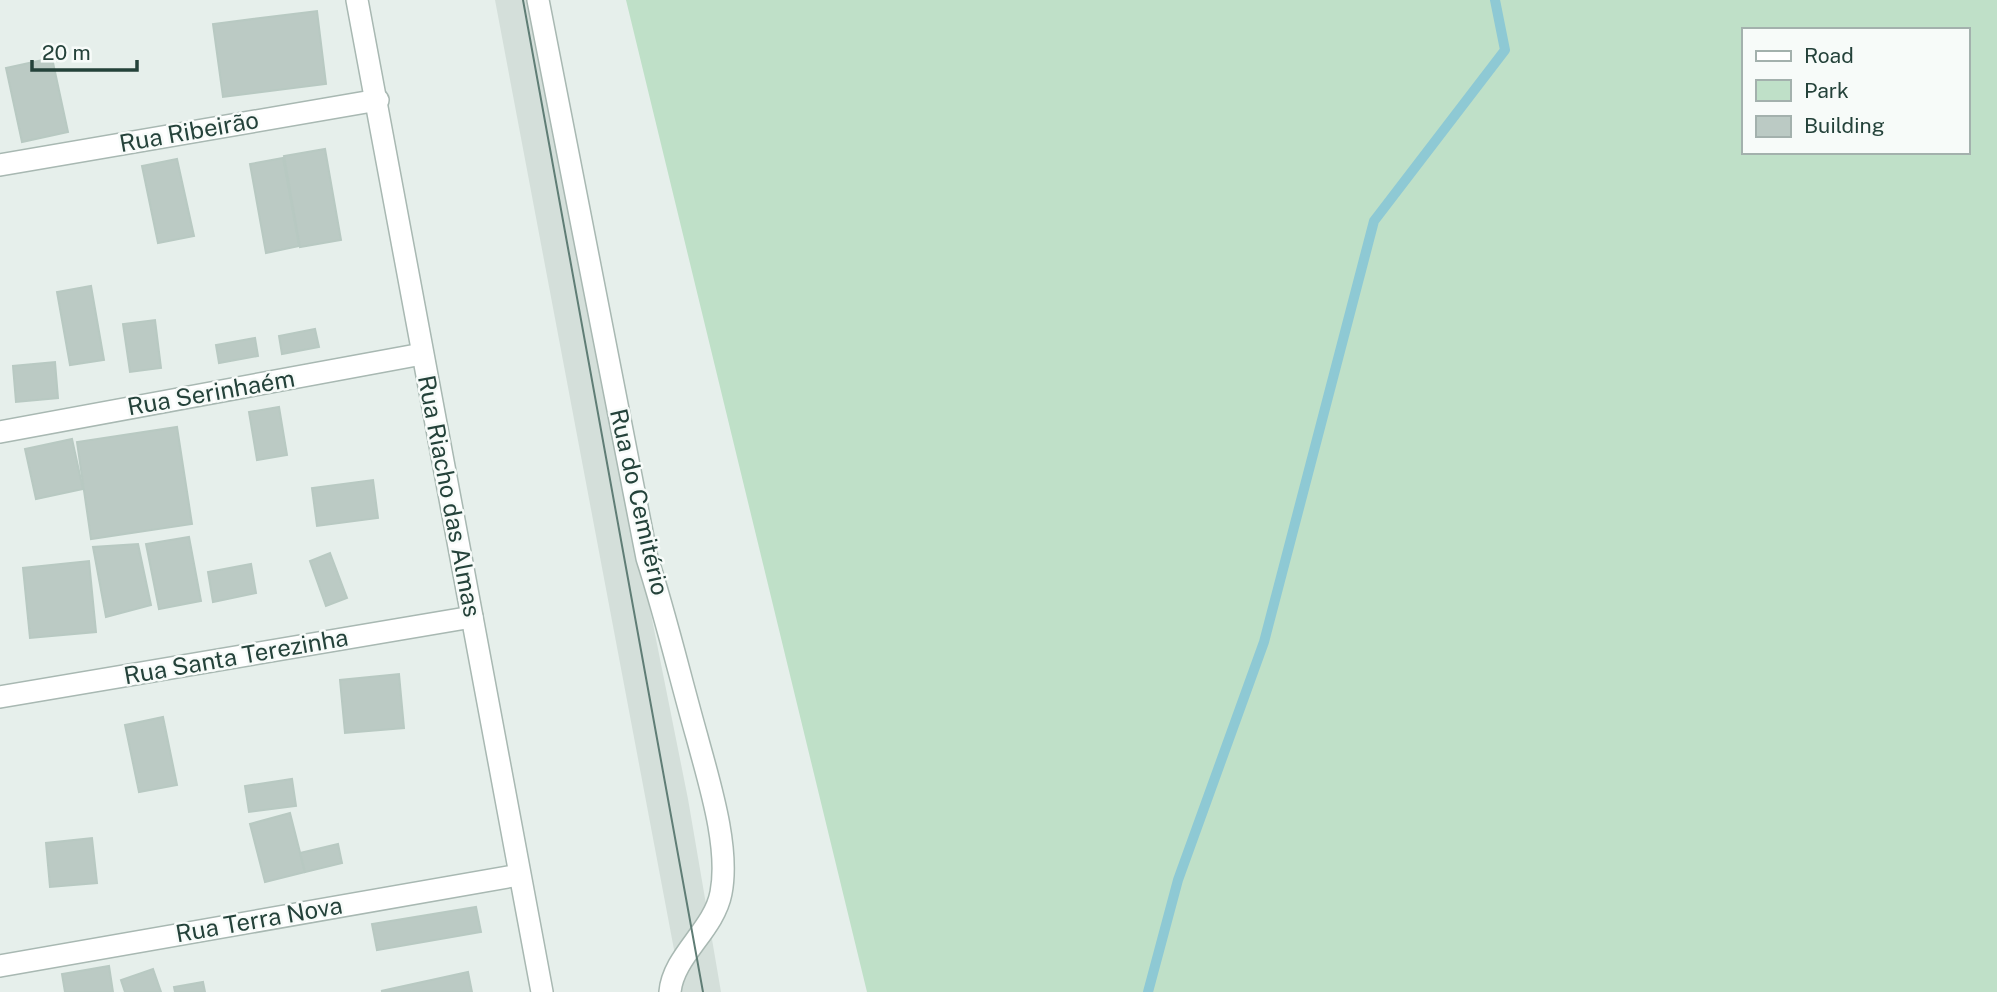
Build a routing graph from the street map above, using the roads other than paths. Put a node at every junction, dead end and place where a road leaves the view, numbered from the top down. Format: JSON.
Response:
{"nodes":[{"id":1,"x":357,"y":0,"type":"edge"},
{"id":2,"x":538,"y":0,"type":"edge"},
{"id":3,"x":378,"y":100,"type":"junction"},
{"id":4,"x":0,"y":165,"type":"edge"},
{"id":5,"x":422,"y":354,"type":"junction"},
{"id":6,"x":0,"y":432,"type":"edge"},
{"id":7,"x":472,"y":617,"type":"junction"},
{"id":8,"x":0,"y":697,"type":"edge"},
{"id":9,"x":519,"y":875,"type":"junction"},
{"id":10,"x":0,"y":966,"type":"edge"},
{"id":11,"x":542,"y":992,"type":"edge"},
{"id":12,"x":670,"y":992,"type":"edge"}],
"edges":[{"from":1,"to":3,"type":"street","name":"Rua Riacho das Almas"},
{"from":2,"to":12,"type":"street","name":"Rua do Cemitério"},
{"from":3,"to":4,"type":"street","name":"Rua Ribeirão"},
{"from":3,"to":5,"type":"street","name":"Rua Riacho das Almas"},
{"from":5,"to":6,"type":"street","name":"Rua Serinhaém"},
{"from":5,"to":7,"type":"street","name":"Rua Riacho das Almas"},
{"from":7,"to":8,"type":"street","name":"Rua Santa Terezinha"},
{"from":7,"to":9,"type":"street","name":"Rua Riacho das Almas"},
{"from":9,"to":10,"type":"street","name":"Rua Terra Nova"},
{"from":9,"to":11,"type":"street","name":"Rua Riacho das Almas"}]}
